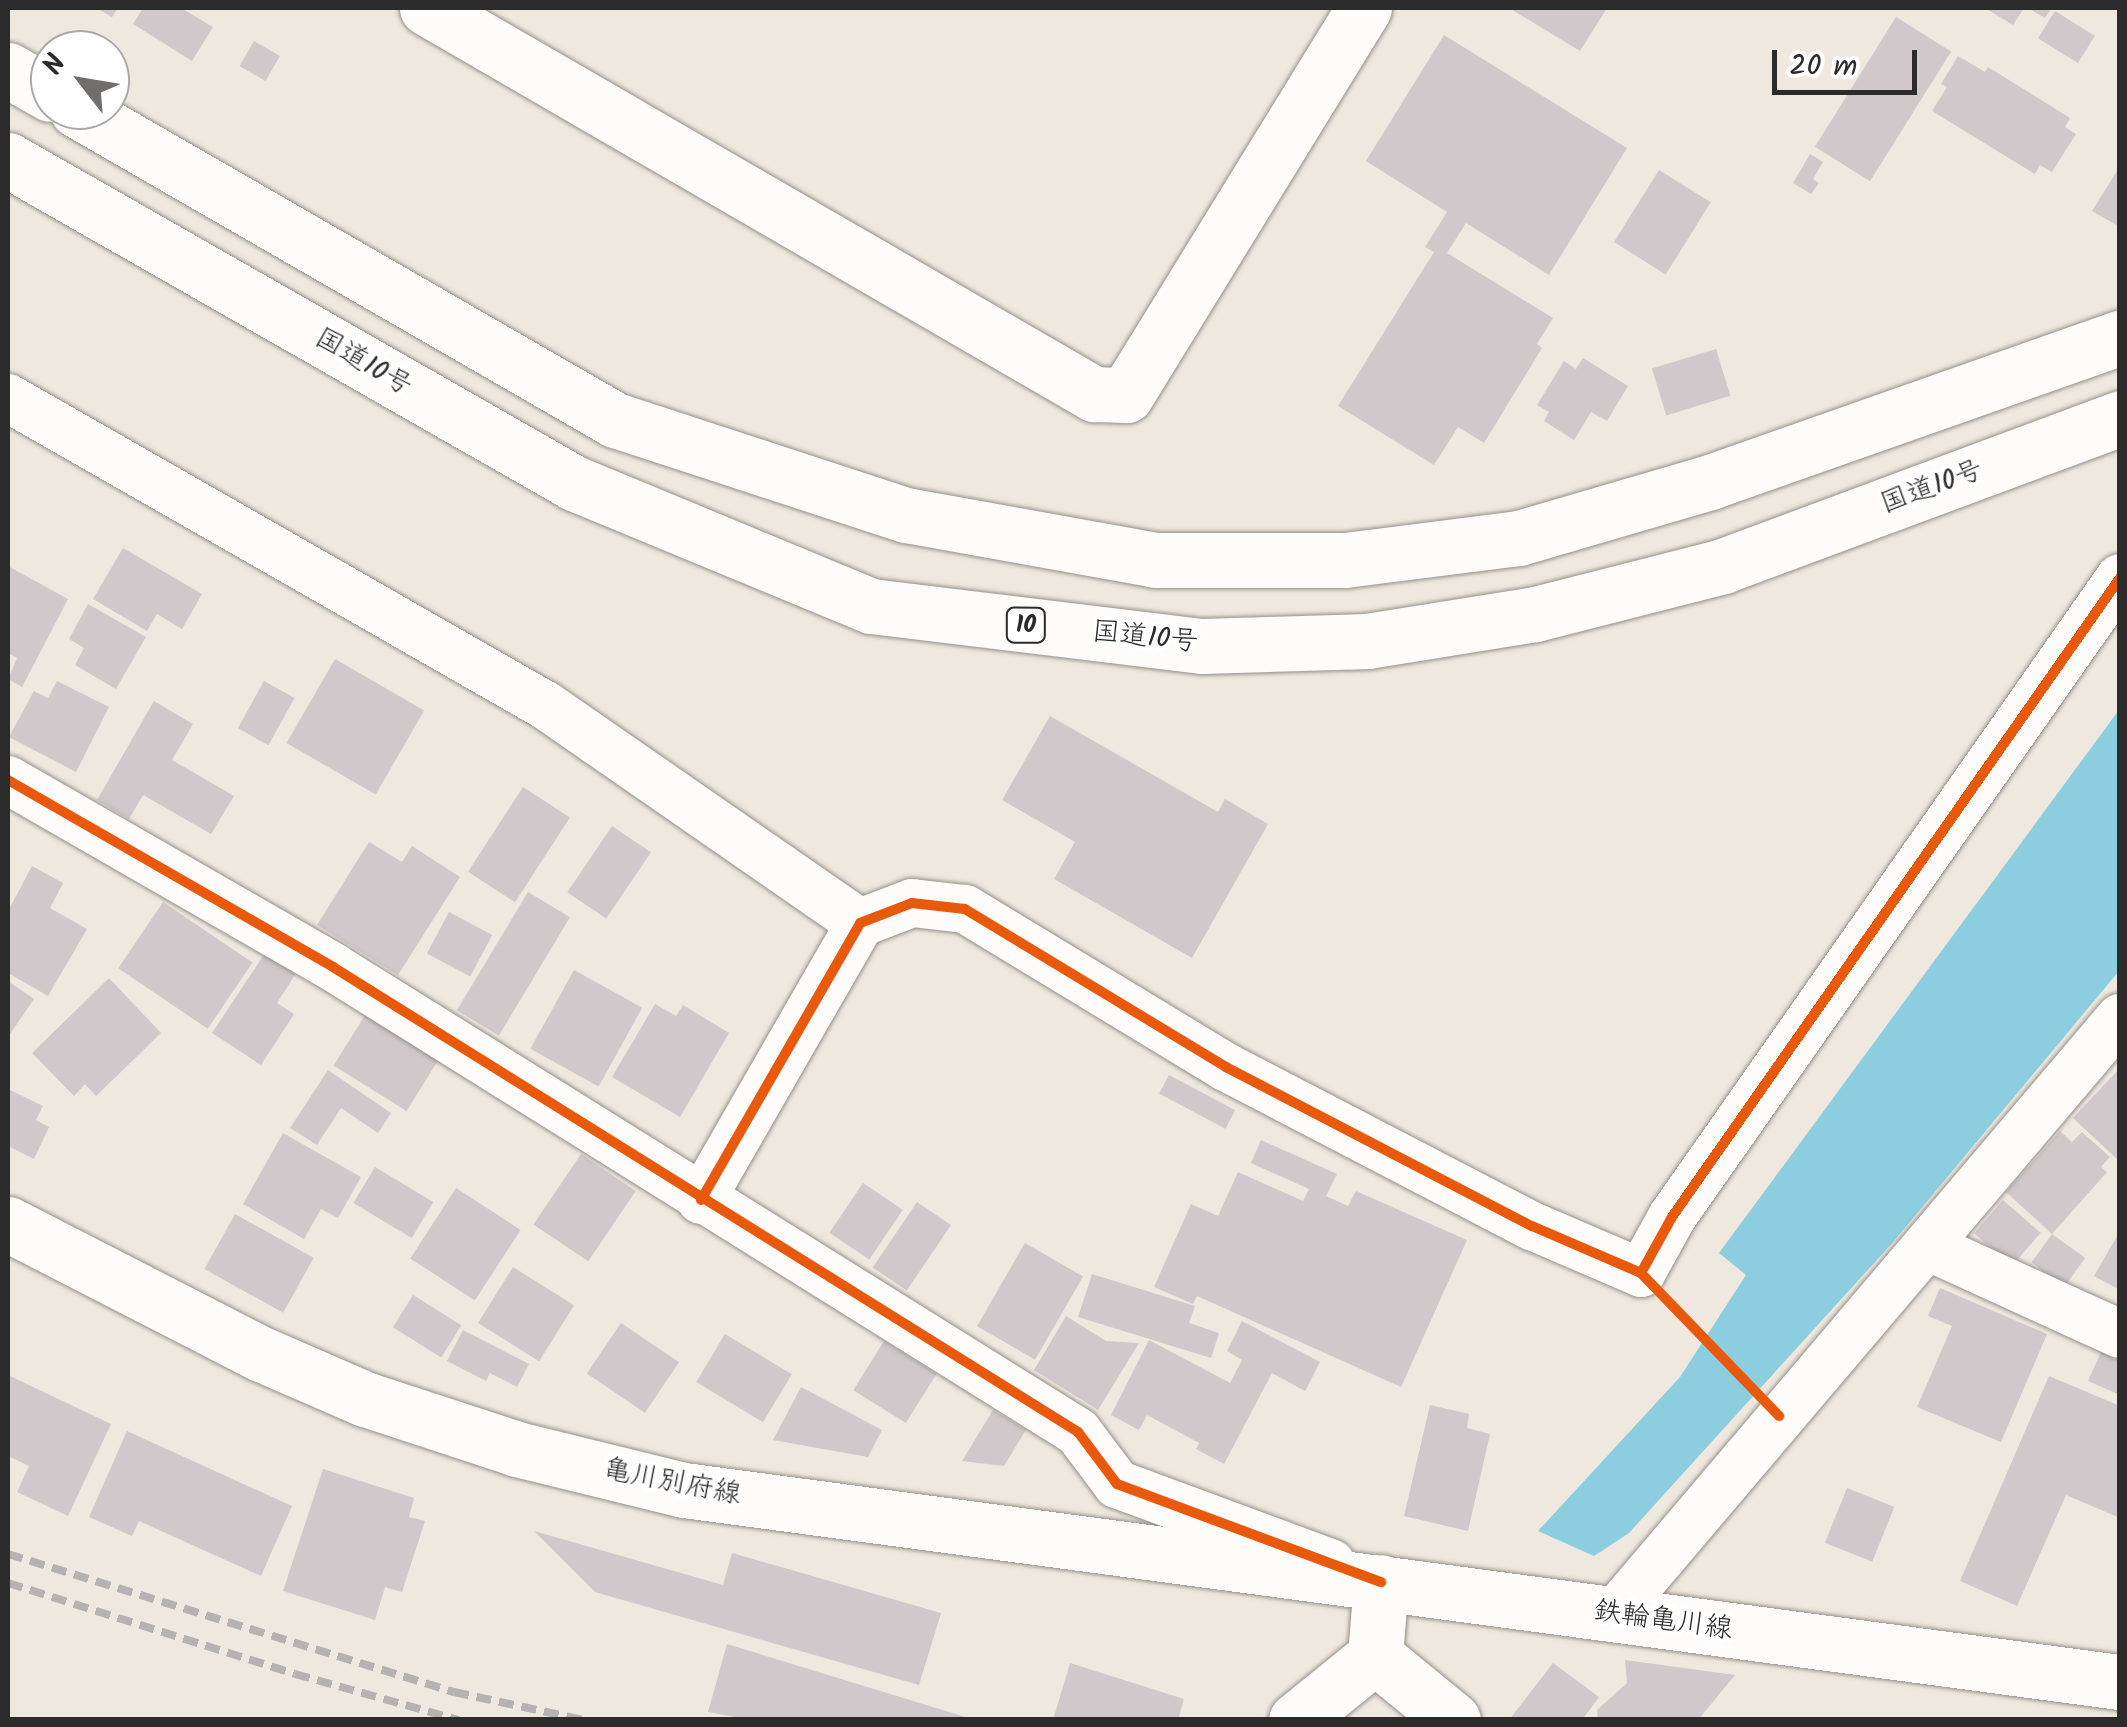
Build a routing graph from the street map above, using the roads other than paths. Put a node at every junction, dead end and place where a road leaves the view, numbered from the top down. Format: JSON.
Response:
{"nodes":[{"id":1,"x":427,"y":8,"type":"edge"},
{"id":2,"x":1364,"y":8,"type":"edge"},
{"id":3,"x":8,"y":70,"type":"edge"},
{"id":4,"x":30,"y":83,"type":"edge"},
{"id":5,"x":112,"y":130,"type":"edge"},
{"id":6,"x":8,"y":160,"type":"edge"},
{"id":7,"x":2120,"y":338,"type":"edge"},
{"id":8,"x":8,"y":398,"type":"edge"},
{"id":9,"x":2120,"y":418,"type":"edge"},
{"id":10,"x":2120,"y":578,"type":"edge"},
{"id":11,"x":8,"y":780,"type":"edge"},
{"id":12,"x":860,"y":923,"type":"junction"},
{"id":13,"x":2115,"y":1029,"type":"edge"},
{"id":14,"x":701,"y":1200,"type":"junction"},
{"id":15,"x":8,"y":1224,"type":"edge"},
{"id":16,"x":1928,"y":1246,"type":"junction"},
{"id":17,"x":2120,"y":1334,"type":"edge"},
{"id":18,"x":1381,"y":1582,"type":"junction"},
{"id":19,"x":1614,"y":1614,"type":"junction"},
{"id":20,"x":1375,"y":1656,"type":"junction"},
{"id":21,"x":2120,"y":1682,"type":"edge"},
{"id":22,"x":1296,"y":1720,"type":"edge"},
{"id":23,"x":1453,"y":1720,"type":"edge"}],
"edges":[{"from":1,"to":2,"type":"main road"},
{"from":3,"to":4,"type":"main road"},
{"from":5,"to":7,"type":"main road"},
{"from":6,"to":9,"type":"main road","name":"国道10号","number":"10"},
{"from":8,"to":12,"type":"street"},
{"from":10,"to":12,"type":"street"},
{"from":11,"to":14,"type":"street"},
{"from":12,"to":14,"type":"street"},
{"from":13,"to":16,"type":"street"},
{"from":14,"to":18,"type":"street"},
{"from":15,"to":18,"type":"main road","name":"亀川別府線"},
{"from":16,"to":17,"type":"street"},
{"from":16,"to":19,"type":"street"},
{"from":18,"to":19,"type":"main road","name":"鉄輪亀川線"},
{"from":18,"to":20,"type":"main road"},
{"from":19,"to":21,"type":"main road","name":"鉄輪亀川線"},
{"from":20,"to":22,"type":"main road"},
{"from":20,"to":23,"type":"main road"}]}
